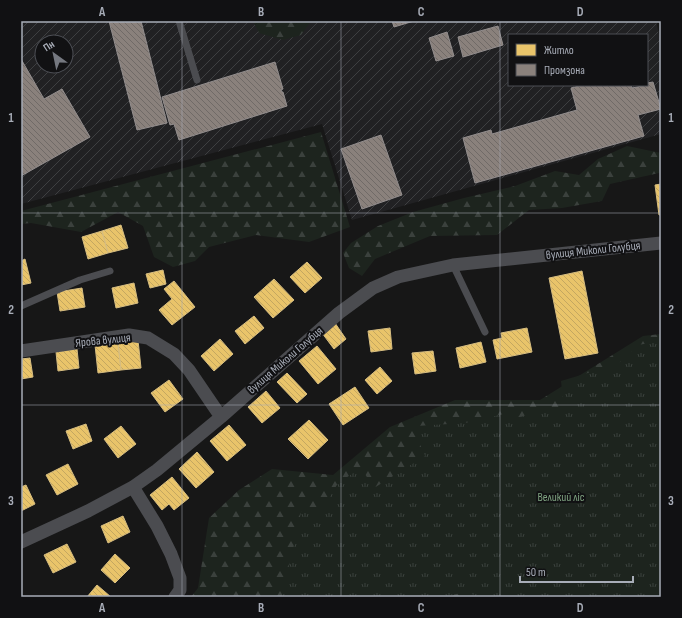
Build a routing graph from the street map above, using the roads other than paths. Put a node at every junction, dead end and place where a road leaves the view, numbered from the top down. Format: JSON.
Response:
{"nodes":[{"id":1,"x":179,"y":21,"type":"edge"},
{"id":2,"x":197,"y":80,"type":"dead end"},
{"id":3,"x":661,"y":243,"type":"edge"},
{"id":4,"x":453,"y":265,"type":"junction"},
{"id":5,"x":110,"y":270,"type":"dead end"},
{"id":6,"x":21,"y":306,"type":"edge"},
{"id":7,"x":485,"y":332,"type":"dead end"},
{"id":8,"x":21,"y":351,"type":"edge"},
{"id":9,"x":221,"y":416,"type":"junction"},
{"id":10,"x":133,"y":487,"type":"junction"},
{"id":11,"x":21,"y":542,"type":"edge"},
{"id":12,"x":175,"y":597,"type":"edge"}],
"edges":[{"from":1,"to":2,"type":"lane"},
{"from":3,"to":4,"type":"street","name":"вулиця Миколи Голубця"},
{"from":4,"to":7,"type":"lane"},
{"from":4,"to":9,"type":"street","name":"вулиця Миколи Голубця"},
{"from":5,"to":6,"type":"lane"},
{"from":8,"to":9,"type":"street","name":"Ярова вулиця"},
{"from":9,"to":10,"type":"street","name":"вулиця Миколи Голубця"},
{"from":10,"to":11,"type":"street","name":"вулиця Миколи Голубця"},
{"from":10,"to":12,"type":"street"}]}
